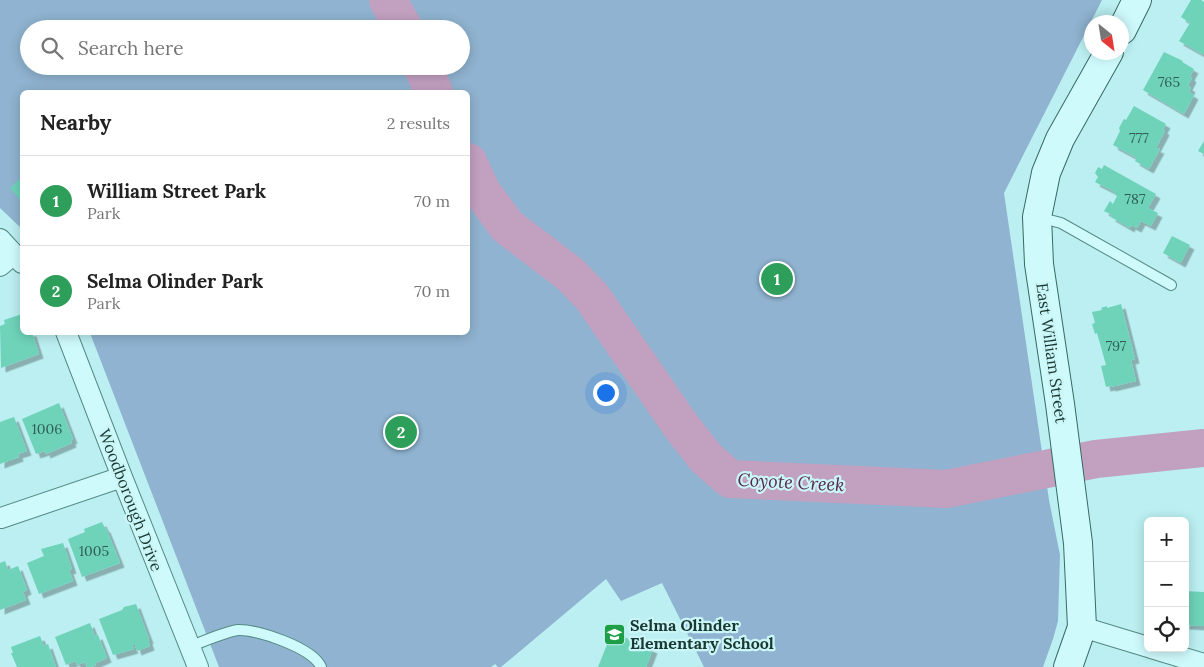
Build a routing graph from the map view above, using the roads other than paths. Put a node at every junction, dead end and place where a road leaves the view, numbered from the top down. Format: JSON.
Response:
{"nodes":[{"id":1,"x":1139,"y":1,"type":"edge"},
{"id":2,"x":1129,"y":18,"type":"edge"},
{"id":3,"x":1104,"y":60,"type":"edge"},
{"id":4,"x":1037,"y":217,"type":"junction"},
{"id":5,"x":0,"y":239,"type":"edge"},
{"id":6,"x":12,"y":261,"type":"edge"},
{"id":7,"x":1171,"y":285,"type":"dead end"},
{"id":8,"x":67,"y":335,"type":"edge"},
{"id":9,"x":122,"y":477,"type":"junction"},
{"id":10,"x":2,"y":518,"type":"dead end"},
{"id":11,"x":1082,"y":627,"type":"junction"},
{"id":12,"x":1144,"y":646,"type":"edge"},
{"id":13,"x":189,"y":647,"type":"junction"},
{"id":14,"x":1163,"y":652,"type":"edge"},
{"id":15,"x":1204,"y":664,"type":"edge"},
{"id":16,"x":198,"y":667,"type":"edge"},
{"id":17,"x":320,"y":667,"type":"edge"},
{"id":18,"x":1068,"y":667,"type":"edge"}],
"edges":[{"from":1,"to":2,"type":"street"},
{"from":3,"to":4,"type":"street","name":"East William Street"},
{"from":4,"to":7,"type":"lane"},
{"from":4,"to":11,"type":"street","name":"East William Street"},
{"from":5,"to":6,"type":"street"},
{"from":8,"to":9,"type":"street","name":"Woodborough Drive"},
{"from":9,"to":10,"type":"street"},
{"from":9,"to":13,"type":"street","name":"Woodborough Drive"},
{"from":11,"to":12,"type":"street"},
{"from":11,"to":18,"type":"street","name":"East William Street"},
{"from":13,"to":16,"type":"street","name":"Woodborough Drive"},
{"from":13,"to":17,"type":"lane"},
{"from":14,"to":15,"type":"street"}]}
